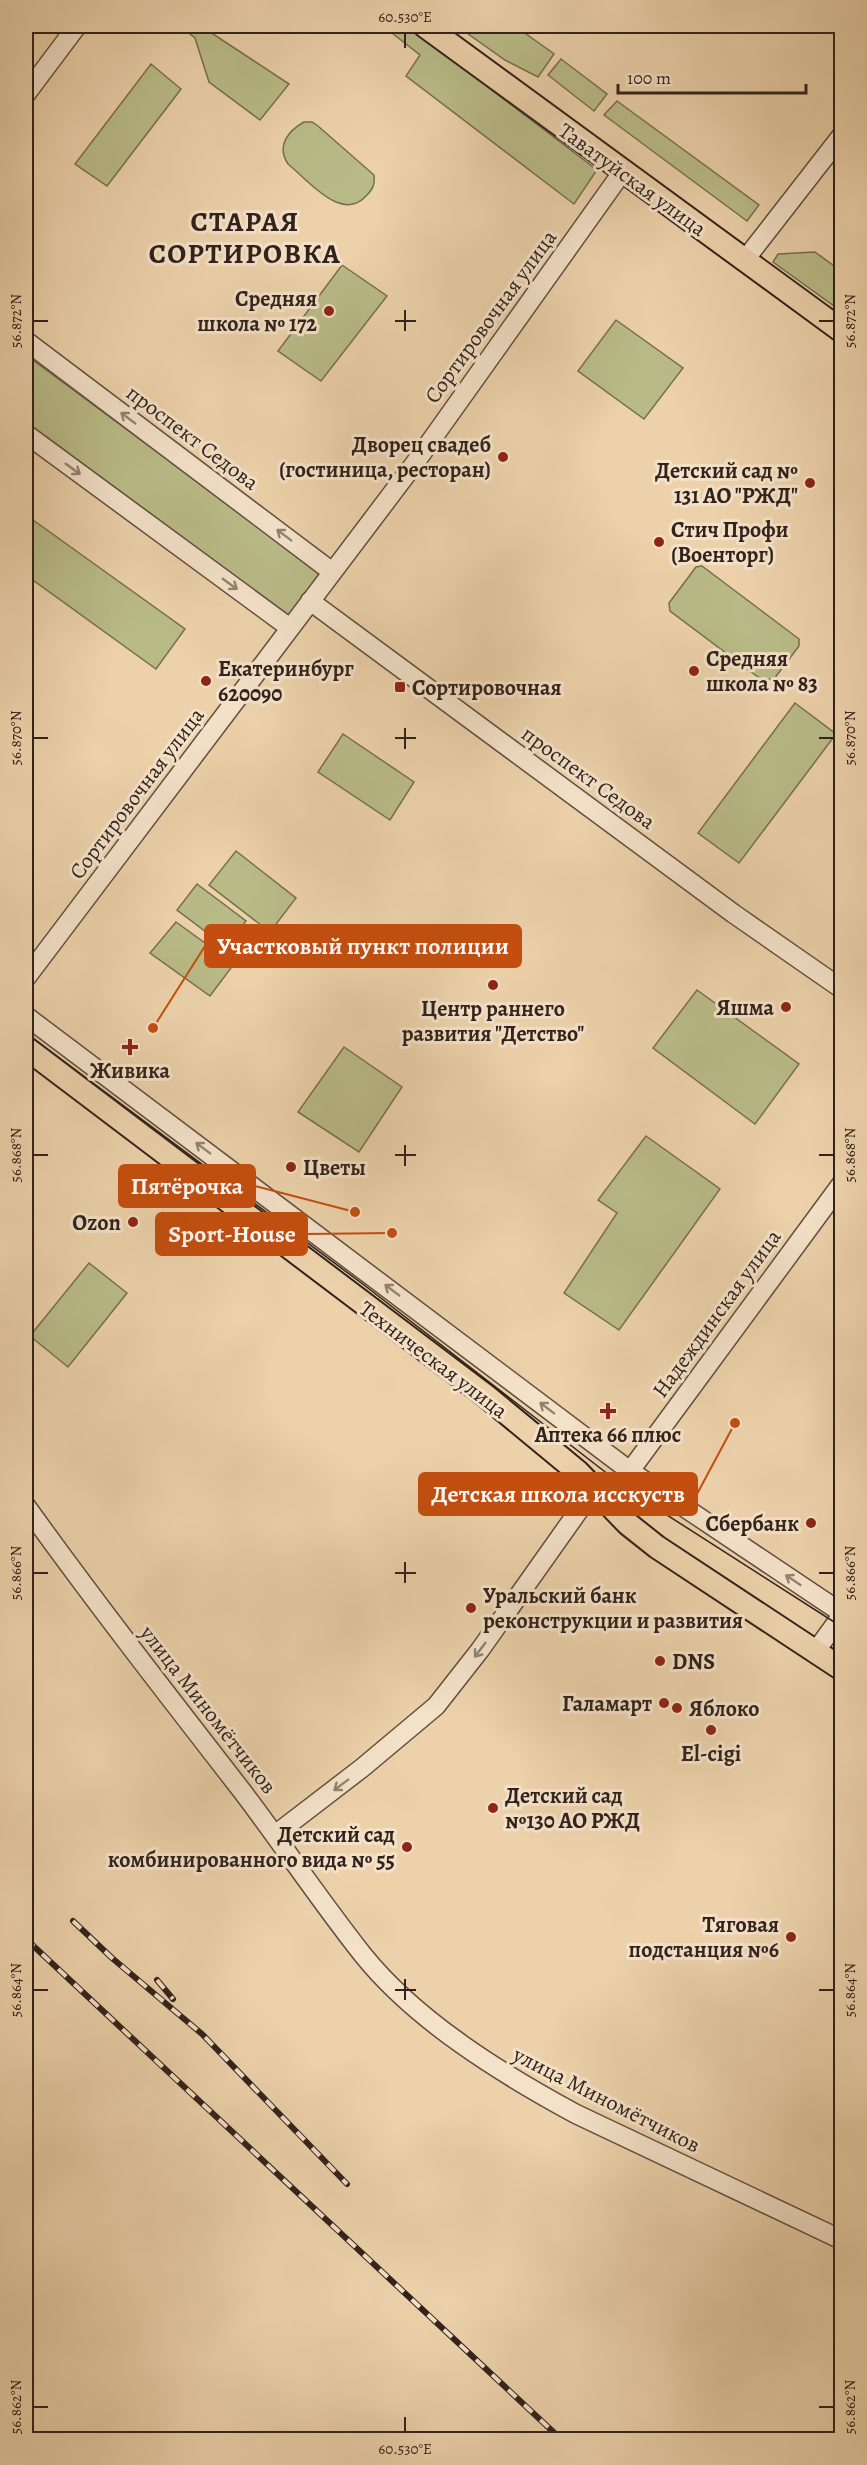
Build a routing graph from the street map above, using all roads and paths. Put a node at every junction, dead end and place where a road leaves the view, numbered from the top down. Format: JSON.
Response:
{"nodes":[{"id":1,"x":77,"y":26,"type":"edge"},
{"id":2,"x":425,"y":26,"type":"edge"},
{"id":3,"x":26,"y":94,"type":"edge"},
{"id":4,"x":842,"y":135,"type":"edge"},
{"id":5,"x":623,"y":171,"type":"junction"},
{"id":6,"x":744,"y":261,"type":"junction"},
{"id":7,"x":842,"y":331,"type":"edge"},
{"id":8,"x":26,"y":341,"type":"edge"},
{"id":9,"x":26,"y":434,"type":"edge"},
{"id":10,"x":331,"y":571,"type":"junction"},
{"id":11,"x":310,"y":601,"type":"junction"},
{"id":12,"x":290,"y":628,"type":"junction"},
{"id":13,"x":26,"y":978,"type":"edge"},
{"id":14,"x":842,"y":989,"type":"edge"},
{"id":15,"x":26,"y":1016,"type":"edge"},
{"id":16,"x":26,"y":1048,"type":"edge"},
{"id":17,"x":842,"y":1183,"type":"edge"},
{"id":18,"x":630,"y":1471,"type":"junction"},
{"id":19,"x":594,"y":1489,"type":"junction"},
{"id":20,"x":26,"y":1506,"type":"edge"},
{"id":21,"x":842,"y":1614,"type":"edge"},
{"id":22,"x":815,"y":1652,"type":"junction"},
{"id":23,"x":842,"y":1669,"type":"edge"},
{"id":24,"x":276,"y":1834,"type":"junction"},
{"id":25,"x":842,"y":2240,"type":"edge"}],
"edges":[{"from":1,"to":3,"type":"street"},
{"from":2,"to":5,"type":"main road","name":"Таватуйская улица"},
{"from":4,"to":6,"type":"street"},
{"from":5,"to":6,"type":"main road","name":"Таватуйская улица"},
{"from":5,"to":10,"type":"street","name":"Сортировочная улица"},
{"from":6,"to":7,"type":"main road","name":"Таватуйская улица"},
{"from":10,"to":8,"type":"street","name":"проспект Седова","one_way":true},
{"from":9,"to":12,"type":"street","one_way":true},
{"from":10,"to":11,"type":"street","name":"Сортировочная улица"},
{"from":11,"to":12,"type":"street","name":"Сортировочная улица"},
{"from":11,"to":14,"type":"street","name":"проспект Седова"},
{"from":12,"to":13,"type":"street","name":"Сортировочная улица"},
{"from":18,"to":15,"type":"street","one_way":true},
{"from":16,"to":19,"type":"main road","name":"Техническая улица"},
{"from":17,"to":18,"type":"street","name":"Надеждинская улица"},
{"from":21,"to":18,"type":"street","one_way":true},
{"from":19,"to":22,"type":"main road","name":"Техническая улица"},
{"from":19,"to":24,"type":"street","one_way":true},
{"from":20,"to":24,"type":"street","name":"улица Миномётчиков"},
{"from":21,"to":22,"type":"street"},
{"from":22,"to":23,"type":"main road","name":"Техническая улица"},
{"from":24,"to":25,"type":"street","name":"улица Миномётчиков"}]}
